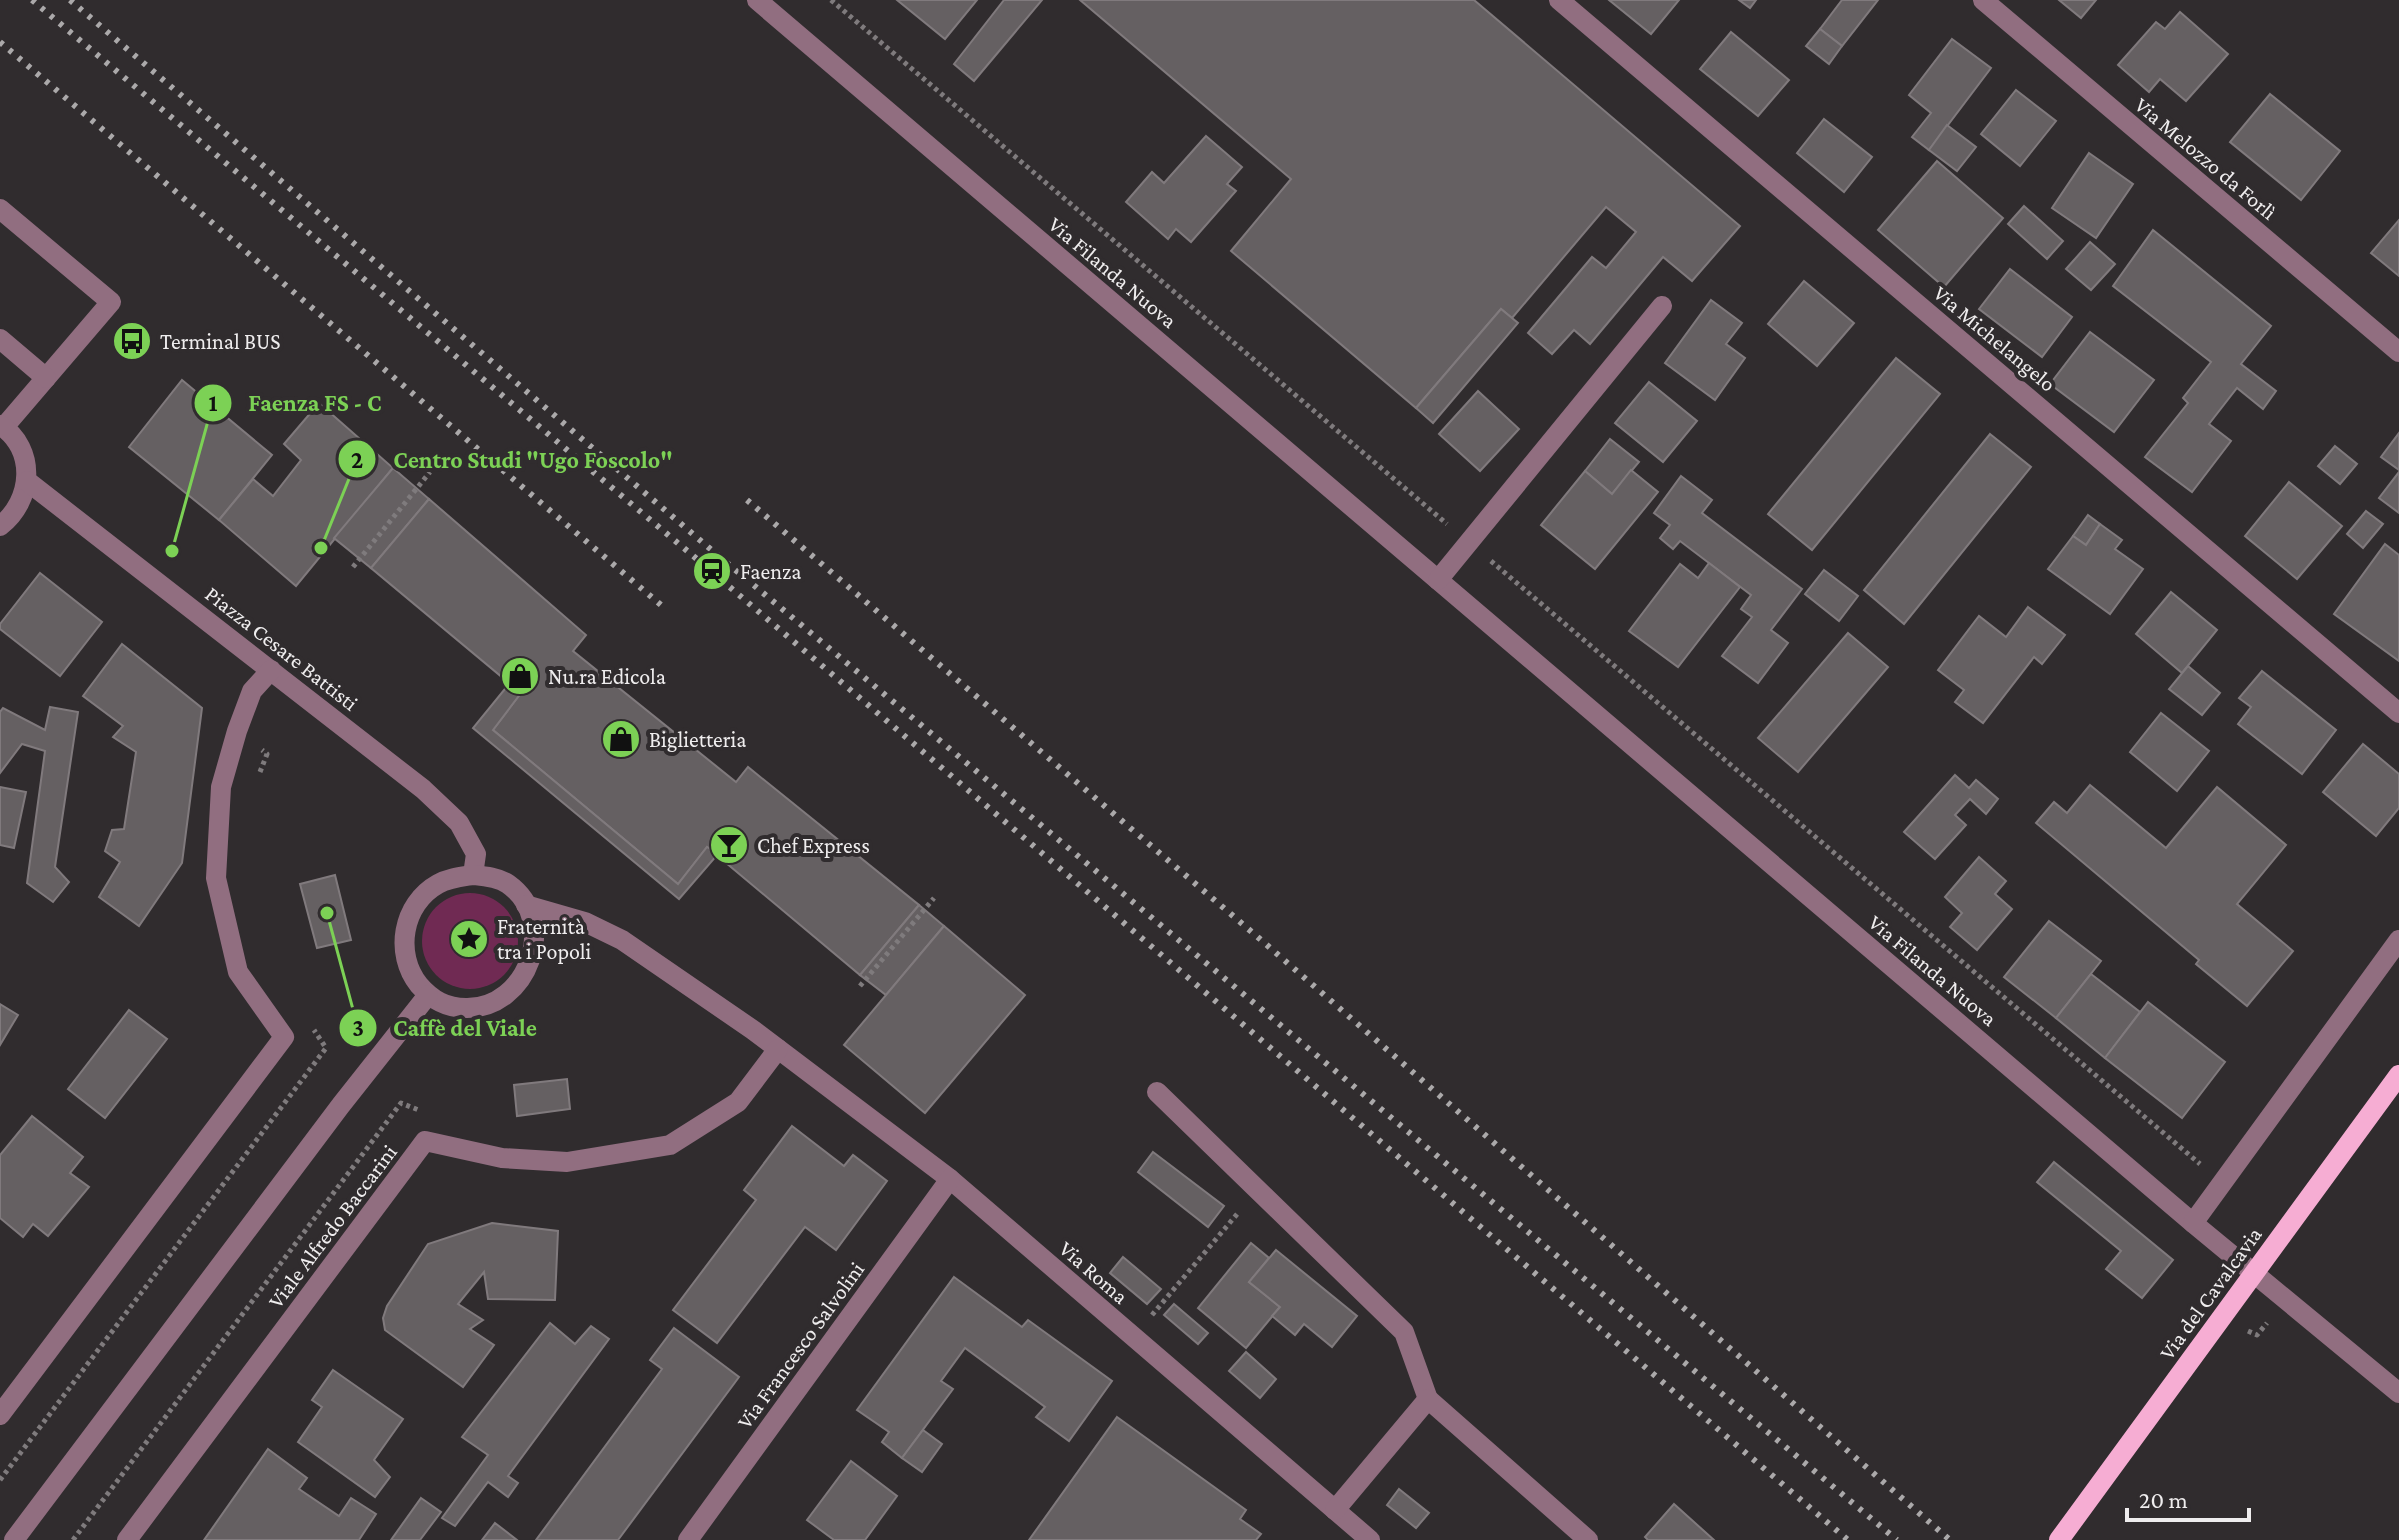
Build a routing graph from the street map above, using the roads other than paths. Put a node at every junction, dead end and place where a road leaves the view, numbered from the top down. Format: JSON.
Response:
{"nodes":[{"id":1,"x":757,"y":0,"type":"edge"},
{"id":2,"x":1559,"y":0,"type":"edge"},
{"id":3,"x":1983,"y":0,"type":"edge"},
{"id":4,"x":0,"y":209,"type":"edge"},
{"id":5,"x":1662,"y":306,"type":"dead end"},
{"id":6,"x":0,"y":339,"type":"edge"},
{"id":7,"x":2399,"y":352,"type":"edge"},
{"id":8,"x":46,"y":378,"type":"junction"},
{"id":9,"x":2,"y":426,"type":"edge"},
{"id":10,"x":27,"y":481,"type":"junction"},
{"id":11,"x":0,"y":526,"type":"edge"},
{"id":12,"x":1438,"y":580,"type":"junction"},
{"id":13,"x":271,"y":670,"type":"junction"},
{"id":14,"x":2399,"y":713,"type":"edge"},
{"id":15,"x":473,"y":875,"type":"junction"},
{"id":16,"x":526,"y":905,"type":"junction"},
{"id":17,"x":2399,"y":940,"type":"edge"},
{"id":18,"x":428,"y":995,"type":"junction"},
{"id":19,"x":778,"y":1049,"type":"junction"},
{"id":20,"x":2399,"y":1075,"type":"edge"},
{"id":21,"x":1157,"y":1092,"type":"dead end"},
{"id":22,"x":950,"y":1179,"type":"junction"},
{"id":23,"x":2193,"y":1223,"type":"junction"},
{"id":24,"x":2399,"y":1393,"type":"edge"},
{"id":25,"x":1428,"y":1399,"type":"junction"},
{"id":26,"x":0,"y":1415,"type":"edge"},
{"id":27,"x":1335,"y":1510,"type":"junction"},
{"id":28,"x":1363,"y":1538,"type":"edge"},
{"id":29,"x":14,"y":1540,"type":"edge"},
{"id":30,"x":127,"y":1540,"type":"edge"},
{"id":31,"x":688,"y":1540,"type":"edge"},
{"id":32,"x":1588,"y":1540,"type":"edge"},
{"id":33,"x":2059,"y":1540,"type":"edge"}],
"edges":[{"from":1,"to":12,"type":"street","name":"Via Filanda Nuova"},
{"from":2,"to":14,"type":"street","name":"Via Michelangelo"},
{"from":3,"to":7,"type":"street","name":"Via Melozzo da Forlì"},
{"from":4,"to":8,"type":"street"},
{"from":5,"to":12,"type":"street"},
{"from":6,"to":8,"type":"street"},
{"from":8,"to":9,"type":"street"},
{"from":9,"to":10,"type":"street"},
{"from":10,"to":11,"type":"street"},
{"from":10,"to":13,"type":"street","name":"Piazza Cesare Battisti"},
{"from":12,"to":23,"type":"street","name":"Via Filanda Nuova"},
{"from":13,"to":15,"type":"street","name":"Piazza Cesare Battisti"},
{"from":13,"to":26,"type":"street"},
{"from":15,"to":16,"type":"street"},
{"from":15,"to":18,"type":"street"},
{"from":16,"to":18,"type":"street"},
{"from":16,"to":19,"type":"street"},
{"from":17,"to":23,"type":"street"},
{"from":18,"to":29,"type":"street"},
{"from":19,"to":22,"type":"street","name":"Via Roma"},
{"from":19,"to":30,"type":"street","name":"Viale Alfredo Baccarini"},
{"from":20,"to":33,"type":"main road","name":"Via del Cavalcavia","bridge":true},
{"from":21,"to":25,"type":"street"},
{"from":22,"to":27,"type":"street","name":"Via Roma"},
{"from":22,"to":31,"type":"street","name":"Via Francesco Salvolini"},
{"from":23,"to":24,"type":"street","name":"Via Filanda Nuova"},
{"from":25,"to":27,"type":"street"},
{"from":25,"to":32,"type":"street"},
{"from":27,"to":28,"type":"street","name":"Via Roma"}]}
